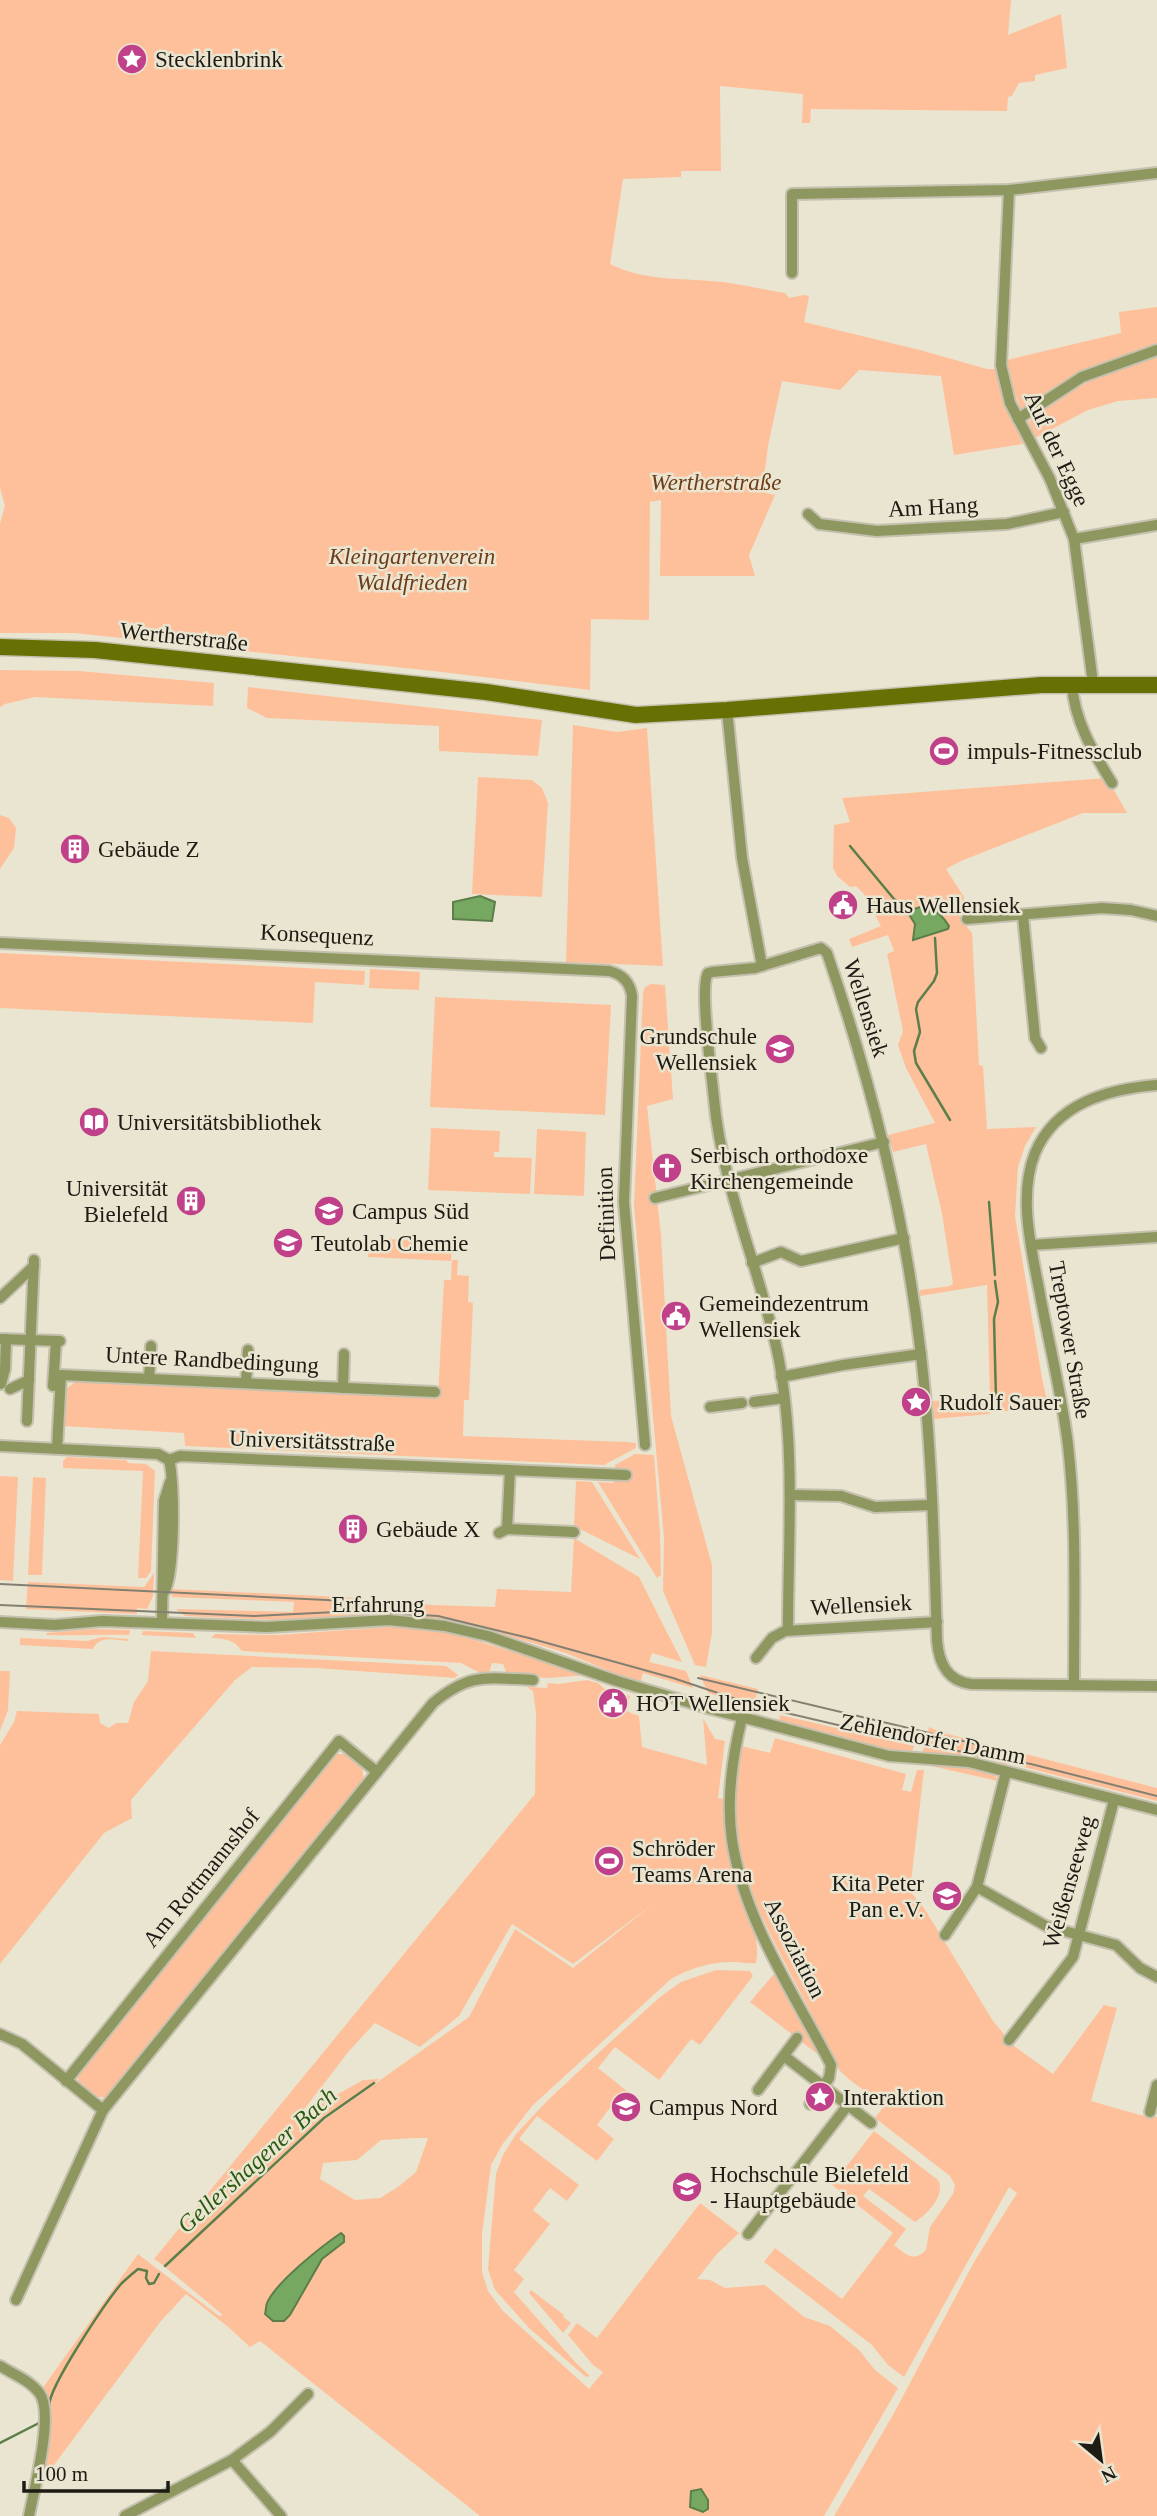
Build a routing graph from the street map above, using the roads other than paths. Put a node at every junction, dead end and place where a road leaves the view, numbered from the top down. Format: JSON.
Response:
{"nodes":[{"id":1,"x":1157,"y":173,"type":"edge"},
{"id":2,"x":1009,"y":190,"type":"junction"},
{"id":3,"x":792,"y":273,"type":"dead end"},
{"id":4,"x":1157,"y":350,"type":"edge"},
{"id":5,"x":1018,"y":419,"type":"junction"},
{"id":6,"x":1064,"y":512,"type":"junction"},
{"id":7,"x":808,"y":514,"type":"dead end"},
{"id":8,"x":1157,"y":525,"type":"edge"},
{"id":9,"x":1074,"y":539,"type":"junction"},
{"id":10,"x":0,"y":647,"type":"edge"},
{"id":11,"x":1093,"y":683,"type":"junction"},
{"id":12,"x":1072,"y":684,"type":"junction"},
{"id":13,"x":1157,"y":685,"type":"edge"},
{"id":14,"x":727,"y":710,"type":"junction"},
{"id":15,"x":1112,"y":782,"type":"dead end"},
{"id":16,"x":1023,"y":916,"type":"junction"},
{"id":17,"x":1157,"y":916,"type":"edge"},
{"id":18,"x":967,"y":919,"type":"dead end"},
{"id":19,"x":0,"y":943,"type":"edge"},
{"id":20,"x":762,"y":966,"type":"junction"},
{"id":21,"x":627,"y":982,"type":"joint"},
{"id":22,"x":1041,"y":1048,"type":"dead end"},
{"id":23,"x":1157,"y":1085,"type":"edge"},
{"id":24,"x":884,"y":1142,"type":"junction"},
{"id":25,"x":729,"y":1180,"type":"junction"},
{"id":26,"x":655,"y":1198,"type":"dead end"},
{"id":27,"x":1157,"y":1237,"type":"edge"},
{"id":28,"x":904,"y":1238,"type":"junction"},
{"id":29,"x":1031,"y":1245,"type":"junction"},
{"id":30,"x":752,"y":1263,"type":"junction"},
{"id":31,"x":0,"y":1298,"type":"edge"},
{"id":32,"x":3,"y":1339,"type":"edge"},
{"id":33,"x":31,"y":1340,"type":"junction"},
{"id":34,"x":151,"y":1346,"type":"dead end"},
{"id":35,"x":248,"y":1350,"type":"dead end"},
{"id":36,"x":344,"y":1354,"type":"dead end"},
{"id":37,"x":921,"y":1354,"type":"junction"},
{"id":38,"x":59,"y":1361,"type":"dead end"},
{"id":39,"x":61,"y":1375,"type":"junction"},
{"id":40,"x":781,"y":1377,"type":"junction"},
{"id":41,"x":149,"y":1379,"type":"junction"},
{"id":42,"x":29,"y":1380,"type":"junction"},
{"id":43,"x":246,"y":1383,"type":"junction"},
{"id":44,"x":6,"y":1387,"type":"edge"},
{"id":45,"x":342,"y":1388,"type":"junction"},
{"id":46,"x":435,"y":1392,"type":"dead end"},
{"id":47,"x":784,"y":1398,"type":"junction"},
{"id":48,"x":754,"y":1402,"type":"dead end"},
{"id":49,"x":741,"y":1403,"type":"dead end"},
{"id":50,"x":710,"y":1407,"type":"dead end"},
{"id":51,"x":30,"y":1421,"type":"dead end"},
{"id":52,"x":51,"y":1431,"type":"dead end"},
{"id":53,"x":645,"y":1445,"type":"dead end"},
{"id":54,"x":0,"y":1446,"type":"edge"},
{"id":55,"x":57,"y":1449,"type":"junction"},
{"id":56,"x":169,"y":1460,"type":"junction"},
{"id":57,"x":510,"y":1471,"type":"junction"},
{"id":58,"x":626,"y":1475,"type":"dead end"},
{"id":59,"x":790,"y":1495,"type":"junction"},
{"id":60,"x":932,"y":1504,"type":"junction"},
{"id":61,"x":574,"y":1532,"type":"dead end"},
{"id":62,"x":0,"y":1622,"type":"edge"},
{"id":63,"x":162,"y":1622,"type":"junction"},
{"id":64,"x":937,"y":1622,"type":"junction"},
{"id":65,"x":788,"y":1630,"type":"junction"},
{"id":66,"x":756,"y":1658,"type":"dead end"},
{"id":67,"x":533,"y":1680,"type":"dead end"},
{"id":68,"x":1073,"y":1684,"type":"junction"},
{"id":69,"x":1157,"y":1686,"type":"edge"},
{"id":70,"x":742,"y":1718,"type":"junction"},
{"id":71,"x":377,"y":1772,"type":"junction"},
{"id":72,"x":1006,"y":1772,"type":"junction"},
{"id":73,"x":1115,"y":1800,"type":"junction"},
{"id":74,"x":1157,"y":1810,"type":"edge"},
{"id":75,"x":977,"y":1887,"type":"junction"},
{"id":76,"x":945,"y":1935,"type":"dead end"},
{"id":77,"x":1080,"y":1936,"type":"junction"},
{"id":78,"x":1157,"y":1978,"type":"edge"},
{"id":79,"x":0,"y":2034,"type":"edge"},
{"id":80,"x":797,"y":2038,"type":"dead end"},
{"id":81,"x":1009,"y":2040,"type":"dead end"},
{"id":82,"x":784,"y":2056,"type":"junction"},
{"id":83,"x":66,"y":2081,"type":"junction"},
{"id":84,"x":1157,"y":2085,"type":"edge"},
{"id":85,"x":824,"y":2086,"type":"junction"},
{"id":86,"x":758,"y":2090,"type":"dead end"},
{"id":87,"x":810,"y":2104,"type":"dead end"},
{"id":88,"x":848,"y":2105,"type":"junction"},
{"id":89,"x":103,"y":2110,"type":"junction"},
{"id":90,"x":1150,"y":2112,"type":"dead end"},
{"id":91,"x":871,"y":2123,"type":"dead end"},
{"id":92,"x":748,"y":2234,"type":"dead end"},
{"id":93,"x":16,"y":2300,"type":"dead end"},
{"id":94,"x":0,"y":2366,"type":"edge"},
{"id":95,"x":308,"y":2394,"type":"dead end"},
{"id":96,"x":232,"y":2460,"type":"junction"},
{"id":97,"x":29,"y":2516,"type":"edge"},
{"id":98,"x":125,"y":2516,"type":"edge"},
{"id":99,"x":281,"y":2516,"type":"edge"}],
"edges":[{"from":1,"to":2,"type":"street"},
{"from":2,"to":3,"type":"street"},
{"from":2,"to":5,"type":"street","name":"Auf der Egge"},
{"from":4,"to":5,"type":"street"},
{"from":5,"to":6,"type":"street","name":"Auf der Egge"},
{"from":6,"to":7,"type":"street","name":"Am Hang"},
{"from":6,"to":9,"type":"street","name":"Auf der Egge"},
{"from":8,"to":9,"type":"street"},
{"from":9,"to":11,"type":"street","name":"Auf der Egge"},
{"from":10,"to":14,"type":"main road","name":"Wertherstraße"},
{"from":11,"to":12,"type":"main road","name":"Wertherstraße"},
{"from":11,"to":13,"type":"main road","name":"Wertherstraße"},
{"from":12,"to":14,"type":"main road","name":"Wertherstraße"},
{"from":12,"to":15,"type":"street"},
{"from":14,"to":20,"type":"street"},
{"from":16,"to":17,"type":"street"},
{"from":16,"to":18,"type":"street"},
{"from":16,"to":22,"type":"street"},
{"from":19,"to":21,"type":"street","name":"Konsequenz"},
{"from":20,"to":24,"type":"street","name":"Wellensiek"},
{"from":20,"to":25,"type":"street","name":"Wellensiek"},
{"from":21,"to":53,"type":"street","name":"Definition"},
{"from":23,"to":29,"type":"street","name":"Treptower Straße"},
{"from":24,"to":25,"type":"street"},
{"from":24,"to":28,"type":"street","name":"Wellensiek"},
{"from":25,"to":26,"type":"street"},
{"from":25,"to":30,"type":"street","name":"Wellensiek"},
{"from":27,"to":29,"type":"street"},
{"from":28,"to":30,"type":"street"},
{"from":28,"to":37,"type":"street","name":"Wellensiek"},
{"from":29,"to":68,"type":"street","name":"Treptower Straße"},
{"from":30,"to":40,"type":"street","name":"Wellensiek"},
{"from":31,"to":33,"type":"street"},
{"from":32,"to":33,"type":"street"},
{"from":32,"to":44,"type":"street"},
{"from":33,"to":42,"type":"street"},
{"from":33,"to":52,"type":"street"},
{"from":34,"to":41,"type":"street"},
{"from":35,"to":43,"type":"street"},
{"from":36,"to":45,"type":"street"},
{"from":37,"to":40,"type":"street"},
{"from":37,"to":60,"type":"street","name":"Wellensiek"},
{"from":38,"to":39,"type":"street"},
{"from":39,"to":41,"type":"street","name":"Untere Randbedingung"},
{"from":39,"to":55,"type":"street"},
{"from":40,"to":47,"type":"street","name":"Wellensiek"},
{"from":41,"to":43,"type":"street","name":"Untere Randbedingung"},
{"from":42,"to":44,"type":"street"},
{"from":42,"to":51,"type":"street"},
{"from":43,"to":45,"type":"street","name":"Untere Randbedingung"},
{"from":45,"to":46,"type":"street","name":"Untere Randbedingung"},
{"from":47,"to":48,"type":"street"},
{"from":47,"to":59,"type":"street","name":"Wellensiek"},
{"from":49,"to":50,"type":"street"},
{"from":54,"to":55,"type":"street","name":"Universitätsstraße"},
{"from":55,"to":56,"type":"street","name":"Universitätsstraße"},
{"from":56,"to":57,"type":"street","name":"Universitätsstraße"},
{"from":56,"to":63,"type":"street"},
{"from":57,"to":58,"type":"street","name":"Universitätsstraße"},
{"from":57,"to":61,"type":"street"},
{"from":59,"to":60,"type":"street"},
{"from":59,"to":65,"type":"street","name":"Wellensiek"},
{"from":60,"to":64,"type":"street","name":"Wellensiek"},
{"from":62,"to":63,"type":"street","name":"Erfahrung"},
{"from":63,"to":70,"type":"street","name":"Erfahrung"},
{"from":64,"to":65,"type":"street","name":"Wellensiek"},
{"from":64,"to":68,"type":"street","name":"Wellensiek"},
{"from":65,"to":66,"type":"street","name":"Wellensiek"},
{"from":67,"to":71,"type":"street"},
{"from":68,"to":69,"type":"street"},
{"from":70,"to":72,"type":"street","name":"Zehlendorfer Damm"},
{"from":70,"to":85,"type":"street","name":"Assoziation"},
{"from":71,"to":83,"type":"street","name":"Am Rottmannshof"},
{"from":71,"to":89,"type":"street"},
{"from":72,"to":73,"type":"street","name":"Zehlendorfer Damm"},
{"from":72,"to":75,"type":"street"},
{"from":73,"to":74,"type":"street","name":"Zehlendorfer Damm"},
{"from":73,"to":77,"type":"street","name":"Weißenseeweg"},
{"from":75,"to":76,"type":"street"},
{"from":75,"to":77,"type":"street"},
{"from":77,"to":78,"type":"street"},
{"from":77,"to":81,"type":"street","name":"Weißenseeweg"},
{"from":79,"to":83,"type":"street"},
{"from":80,"to":82,"type":"street"},
{"from":82,"to":85,"type":"street"},
{"from":82,"to":86,"type":"street"},
{"from":83,"to":89,"type":"street"},
{"from":84,"to":90,"type":"street"},
{"from":85,"to":87,"type":"street","name":"Assoziation"},
{"from":85,"to":88,"type":"street"},
{"from":88,"to":91,"type":"street"},
{"from":88,"to":92,"type":"street"},
{"from":89,"to":93,"type":"street"},
{"from":94,"to":97,"type":"street"},
{"from":95,"to":96,"type":"street"},
{"from":96,"to":98,"type":"street"},
{"from":96,"to":99,"type":"street"}]}
